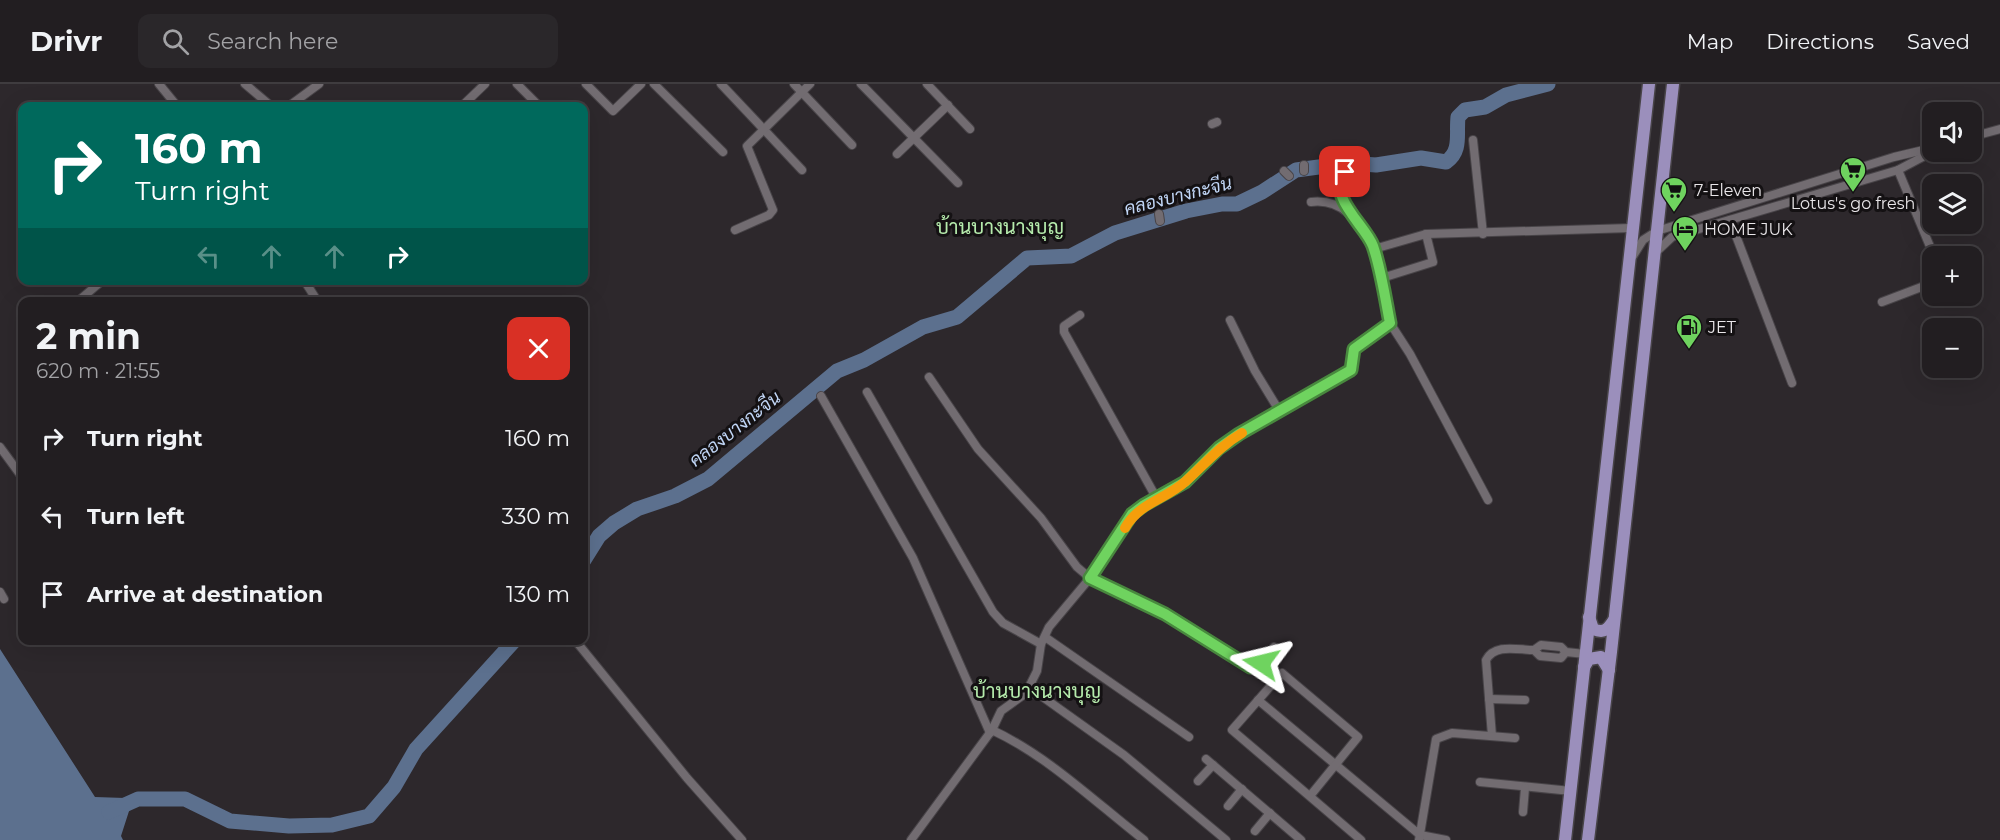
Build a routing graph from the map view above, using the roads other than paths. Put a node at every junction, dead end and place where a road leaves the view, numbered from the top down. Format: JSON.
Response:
{"nodes":[{"id":1,"x":159,"y":84,"type":"edge"},
{"id":2,"x":245,"y":84,"type":"edge"},
{"id":3,"x":317,"y":84,"type":"edge"},
{"id":4,"x":484,"y":84,"type":"edge"},
{"id":5,"x":517,"y":84,"type":"edge"},
{"id":6,"x":586,"y":84,"type":"edge"},
{"id":7,"x":641,"y":84,"type":"edge"},
{"id":8,"x":654,"y":84,"type":"edge"},
{"id":9,"x":721,"y":84,"type":"edge"},
{"id":10,"x":794,"y":84,"type":"edge"},
{"id":11,"x":810,"y":84,"type":"edge"},
{"id":12,"x":861,"y":84,"type":"edge"},
{"id":13,"x":927,"y":84,"type":"edge"},
{"id":14,"x":1649,"y":84,"type":"edge"},
{"id":15,"x":1673,"y":84,"type":"edge"},
{"id":16,"x":802,"y":92,"type":"junction"},
{"id":17,"x":174,"y":102,"type":"edge"},
{"id":18,"x":266,"y":102,"type":"edge"},
{"id":19,"x":295,"y":102,"type":"edge"},
{"id":20,"x":469,"y":102,"type":"edge"},
{"id":21,"x":535,"y":102,"type":"edge"},
{"id":22,"x":948,"y":105,"type":"junction"},
{"id":23,"x":763,"y":129,"type":"junction"},
{"id":24,"x":970,"y":129,"type":"dead end"},
{"id":25,"x":2000,"y":129,"type":"edge"},
{"id":26,"x":1982,"y":134,"type":"edge"},
{"id":27,"x":914,"y":138,"type":"junction"},
{"id":28,"x":1473,"y":140,"type":"dead end"},
{"id":29,"x":852,"y":145,"type":"dead end"},
{"id":30,"x":723,"y":152,"type":"dead end"},
{"id":31,"x":1922,"y":153,"type":"edge"},
{"id":32,"x":897,"y":154,"type":"dead end"},
{"id":33,"x":1922,"y":156,"type":"edge"},
{"id":34,"x":802,"y":170,"type":"dead end"},
{"id":35,"x":1898,"y":170,"type":"junction"},
{"id":36,"x":1348,"y":171,"type":"dead end"},
{"id":37,"x":1829,"y":178,"type":"junction"},
{"id":38,"x":958,"y":183,"type":"dead end"},
{"id":39,"x":1833,"y":190,"type":"junction"},
{"id":40,"x":1311,"y":202,"type":"dead end"},
{"id":41,"x":1349,"y":214,"type":"junction"},
{"id":42,"x":1730,"y":220,"type":"junction"},
{"id":43,"x":1631,"y":228,"type":"junction"},
{"id":44,"x":735,"y":230,"type":"dead end"},
{"id":45,"x":1657,"y":231,"type":"junction"},
{"id":46,"x":1426,"y":234,"type":"junction"},
{"id":47,"x":1483,"y":234,"type":"junction"},
{"id":48,"x":1930,"y":246,"type":"edge"},
{"id":49,"x":1375,"y":248,"type":"junction"},
{"id":50,"x":1654,"y":254,"type":"junction"},
{"id":51,"x":1630,"y":266,"type":"junction"},
{"id":52,"x":1382,"y":278,"type":"junction"},
{"id":53,"x":97,"y":285,"type":"edge"},
{"id":54,"x":1922,"y":287,"type":"edge"},
{"id":55,"x":83,"y":297,"type":"edge"},
{"id":56,"x":1882,"y":302,"type":"dead end"},
{"id":57,"x":1080,"y":315,"type":"dead end"},
{"id":58,"x":1230,"y":320,"type":"dead end"},
{"id":59,"x":1390,"y":323,"type":"junction"},
{"id":60,"x":929,"y":377,"type":"dead end"},
{"id":61,"x":1792,"y":383,"type":"dead end"},
{"id":62,"x":867,"y":392,"type":"dead end"},
{"id":63,"x":821,"y":396,"type":"dead end"},
{"id":64,"x":1280,"y":412,"type":"junction"},
{"id":65,"x":0,"y":447,"type":"edge"},
{"id":66,"x":18,"y":472,"type":"edge"},
{"id":67,"x":1157,"y":499,"type":"junction"},
{"id":68,"x":1488,"y":500,"type":"dead end"},
{"id":69,"x":1090,"y":578,"type":"junction"},
{"id":70,"x":1588,"y":616,"type":"junction"},
{"id":71,"x":1615,"y":619,"type":"junction"},
{"id":72,"x":1043,"y":641,"type":"junction"},
{"id":73,"x":579,"y":645,"type":"edge"},
{"id":74,"x":1274,"y":647,"type":"dead end"},
{"id":75,"x":1585,"y":660,"type":"junction"},
{"id":76,"x":1609,"y":670,"type":"junction"},
{"id":77,"x":1026,"y":693,"type":"junction"},
{"id":78,"x":1489,"y":699,"type":"junction"},
{"id":79,"x":1258,"y":700,"type":"junction"},
{"id":80,"x":1525,"y":700,"type":"dead end"},
{"id":81,"x":991,"y":732,"type":"junction"},
{"id":82,"x":1492,"y":736,"type":"junction"},
{"id":83,"x":1189,"y":737,"type":"dead end"},
{"id":84,"x":1515,"y":738,"type":"dead end"},
{"id":85,"x":1336,"y":765,"type":"junction"},
{"id":86,"x":1198,"y":781,"type":"dead end"},
{"id":87,"x":1480,"y":782,"type":"dead end"},
{"id":88,"x":1525,"y":788,"type":"junction"},
{"id":89,"x":1242,"y":789,"type":"junction"},
{"id":90,"x":1571,"y":791,"type":"junction"},
{"id":91,"x":1310,"y":796,"type":"junction"},
{"id":92,"x":1228,"y":806,"type":"dead end"},
{"id":93,"x":1523,"y":812,"type":"dead end"},
{"id":94,"x":1270,"y":813,"type":"junction"},
{"id":95,"x":1255,"y":831,"type":"dead end"},
{"id":96,"x":1419,"y":837,"type":"edge"},
{"id":97,"x":1296,"y":838,"type":"edge"},
{"id":98,"x":742,"y":840,"type":"edge"},
{"id":99,"x":910,"y":840,"type":"edge"},
{"id":100,"x":1144,"y":840,"type":"edge"},
{"id":101,"x":1226,"y":840,"type":"edge"},
{"id":102,"x":1361,"y":840,"type":"edge"},
{"id":103,"x":1446,"y":840,"type":"edge"},
{"id":104,"x":1565,"y":840,"type":"edge"},
{"id":105,"x":1588,"y":840,"type":"edge"}],
"edges":[{"from":1,"to":17,"type":"street"},
{"from":2,"to":18,"type":"street"},
{"from":3,"to":19,"type":"street"},
{"from":4,"to":20,"type":"street"},
{"from":5,"to":21,"type":"street"},
{"from":6,"to":7,"type":"street"},
{"from":8,"to":30,"type":"street"},
{"from":9,"to":23,"type":"street"},
{"from":10,"to":16,"type":"street"},
{"from":11,"to":16,"type":"street"},
{"from":12,"to":27,"type":"street"},
{"from":13,"to":22,"type":"street"},
{"from":14,"to":43,"type":"main road"},
{"from":15,"to":45,"type":"main road"},
{"from":16,"to":23,"type":"street"},
{"from":16,"to":29,"type":"street"},
{"from":22,"to":24,"type":"street"},
{"from":22,"to":27,"type":"street"},
{"from":23,"to":34,"type":"street"},
{"from":23,"to":44,"type":"street"},
{"from":25,"to":26,"type":"street"},
{"from":27,"to":32,"type":"street"},
{"from":27,"to":38,"type":"street"},
{"from":28,"to":47,"type":"street"},
{"from":31,"to":37,"type":"street"},
{"from":33,"to":35,"type":"street"},
{"from":35,"to":39,"type":"street"},
{"from":35,"to":48,"type":"street"},
{"from":36,"to":41,"type":"street"},
{"from":37,"to":39,"type":"street"},
{"from":37,"to":45,"type":"street"},
{"from":39,"to":42,"type":"street"},
{"from":40,"to":41,"type":"street"},
{"from":41,"to":49,"type":"street"},
{"from":42,"to":50,"type":"street"},
{"from":42,"to":61,"type":"street"},
{"from":43,"to":47,"type":"street"},
{"from":43,"to":51,"type":"main road"},
{"from":45,"to":50,"type":"main road"},
{"from":45,"to":51,"type":"street"},
{"from":46,"to":47,"type":"street"},
{"from":46,"to":49,"type":"street"},
{"from":46,"to":52,"type":"street"},
{"from":49,"to":52,"type":"street"},
{"from":50,"to":71,"type":"main road"},
{"from":51,"to":70,"type":"main road"},
{"from":52,"to":59,"type":"street"},
{"from":53,"to":55,"type":"street"},
{"from":54,"to":56,"type":"street"},
{"from":57,"to":67,"type":"street"},
{"from":58,"to":64,"type":"street"},
{"from":59,"to":64,"type":"street"},
{"from":59,"to":68,"type":"street"},
{"from":60,"to":69,"type":"street"},
{"from":62,"to":72,"type":"street"},
{"from":63,"to":81,"type":"street"},
{"from":64,"to":67,"type":"street"},
{"from":65,"to":66,"type":"street"},
{"from":67,"to":69,"type":"street"},
{"from":69,"to":72,"type":"street"},
{"from":69,"to":74,"type":"street"},
{"from":70,"to":71,"type":"main road"},
{"from":70,"to":75,"type":"main road"},
{"from":71,"to":76,"type":"main road"},
{"from":72,"to":77,"type":"street"},
{"from":72,"to":83,"type":"street"},
{"from":73,"to":98,"type":"street"},
{"from":75,"to":76,"type":"main road"},
{"from":75,"to":78,"type":"street"},
{"from":75,"to":90,"type":"main road"},
{"from":76,"to":105,"type":"main road"},
{"from":77,"to":81,"type":"street"},
{"from":77,"to":101,"type":"street"},
{"from":78,"to":80,"type":"street"},
{"from":78,"to":82,"type":"street"},
{"from":79,"to":85,"type":"street"},
{"from":79,"to":85,"type":"street"},
{"from":79,"to":91,"type":"street"},
{"from":81,"to":99,"type":"street"},
{"from":81,"to":100,"type":"street"},
{"from":82,"to":84,"type":"street"},
{"from":82,"to":96,"type":"street"},
{"from":85,"to":91,"type":"street"},
{"from":85,"to":96,"type":"street"},
{"from":86,"to":89,"type":"street"},
{"from":87,"to":88,"type":"street"},
{"from":88,"to":90,"type":"street"},
{"from":88,"to":93,"type":"street"},
{"from":89,"to":92,"type":"street"},
{"from":89,"to":94,"type":"street"},
{"from":90,"to":104,"type":"main road"},
{"from":91,"to":102,"type":"street"},
{"from":94,"to":95,"type":"street"},
{"from":94,"to":97,"type":"street"},
{"from":96,"to":103,"type":"street"}]}
